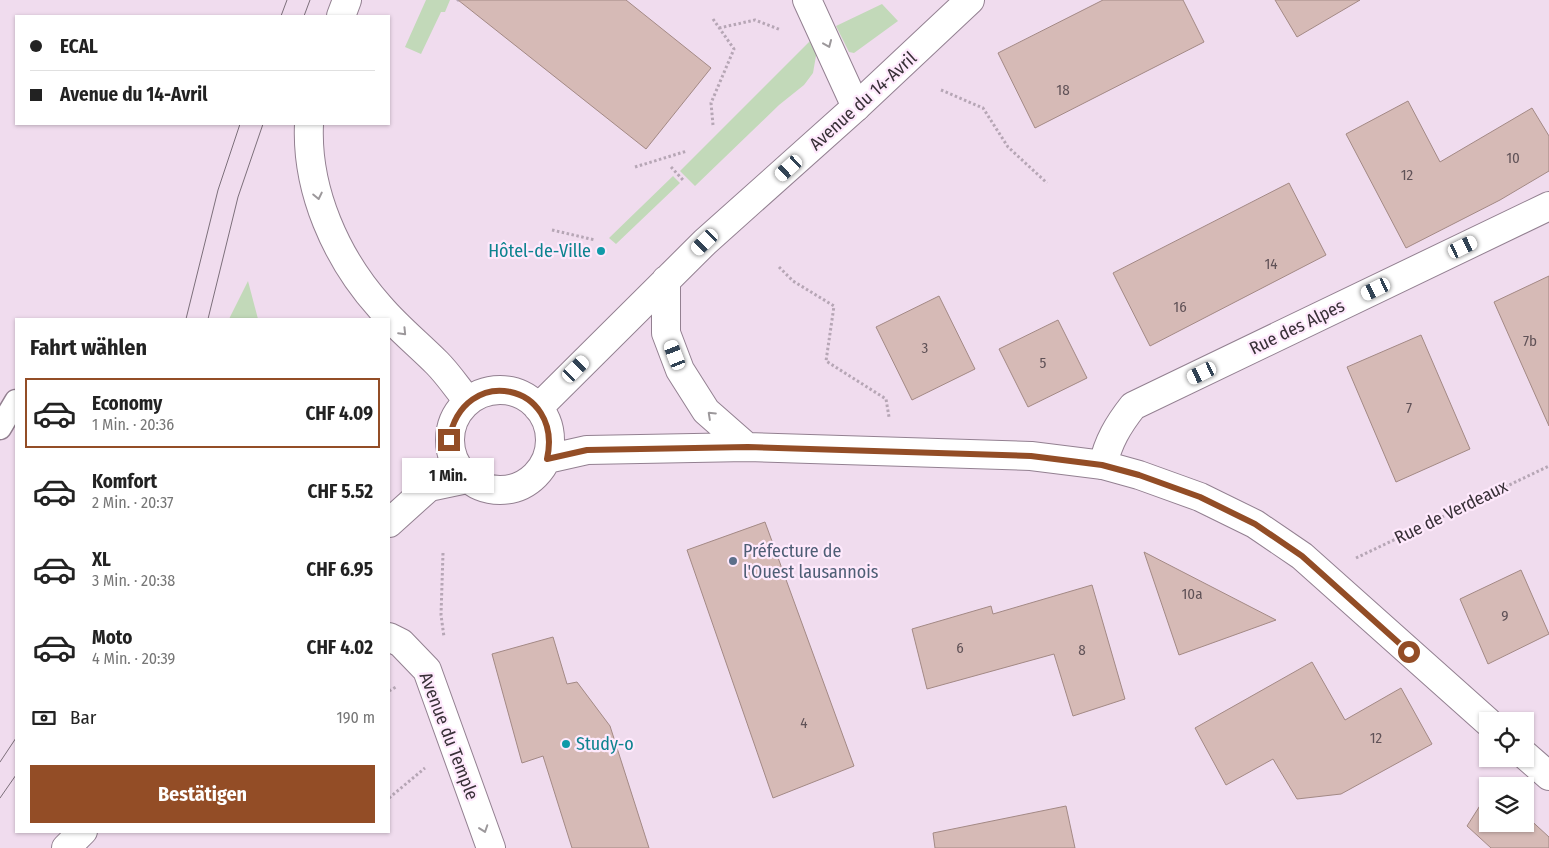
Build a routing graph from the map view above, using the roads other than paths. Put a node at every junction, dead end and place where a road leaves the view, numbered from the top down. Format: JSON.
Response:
{"nodes":[{"id":1,"x":347,"y":0,"type":"edge"},
{"id":2,"x":807,"y":0,"type":"edge"},
{"id":3,"x":970,"y":0,"type":"edge"},
{"id":4,"x":341,"y":15,"type":"edge"},
{"id":5,"x":856,"y":107,"type":"junction"},
{"id":6,"x":309,"y":136,"type":"edge"},
{"id":7,"x":1549,"y":206,"type":"edge"},
{"id":8,"x":666,"y":280,"type":"junction"},
{"id":9,"x":468,"y":401,"type":"junction"},
{"id":10,"x":15,"y":404,"type":"edge"},
{"id":11,"x":538,"y":408,"type":"junction"},
{"id":12,"x":0,"y":428,"type":"edge"},
{"id":13,"x":748,"y":447,"type":"junction"},
{"id":14,"x":547,"y":459,"type":"junction"},
{"id":15,"x":1102,"y":465,"type":"junction"},
{"id":16,"x":467,"y":479,"type":"junction"},
{"id":17,"x":390,"y":522,"type":"edge"},
{"id":18,"x":390,"y":638,"type":"edge"},
{"id":19,"x":1479,"y":714,"type":"edge"},
{"id":20,"x":1534,"y":763,"type":"edge"},
{"id":21,"x":1549,"y":776,"type":"edge"},
{"id":22,"x":80,"y":833,"type":"edge"},
{"id":23,"x":66,"y":848,"type":"edge"},
{"id":24,"x":491,"y":848,"type":"edge"}],
"edges":[{"from":1,"to":4,"type":"street"},
{"from":2,"to":5,"type":"street","one_way":true},
{"from":3,"to":5,"type":"street","name":"Avenue du 14-Avril"},
{"from":5,"to":8,"type":"street","name":"Avenue du 14-Avril"},
{"from":6,"to":9,"type":"street","one_way":true},
{"from":7,"to":15,"type":"street","name":"Rue des Alpes"},
{"from":8,"to":11,"type":"street","name":"Avenue du 14-Avril"},
{"from":13,"to":8,"type":"street","one_way":true},
{"from":9,"to":11,"type":"street"},
{"from":9,"to":16,"type":"street"},
{"from":10,"to":12,"type":"lane"},
{"from":11,"to":14,"type":"street"},
{"from":13,"to":14,"type":"street"},
{"from":13,"to":15,"type":"street"},
{"from":14,"to":16,"type":"street"},
{"from":15,"to":19,"type":"street"},
{"from":16,"to":17,"type":"street"},
{"from":18,"to":24,"type":"street","name":"Avenue du Temple","one_way":true},
{"from":20,"to":21,"type":"street"},
{"from":22,"to":23,"type":"street"}]}
